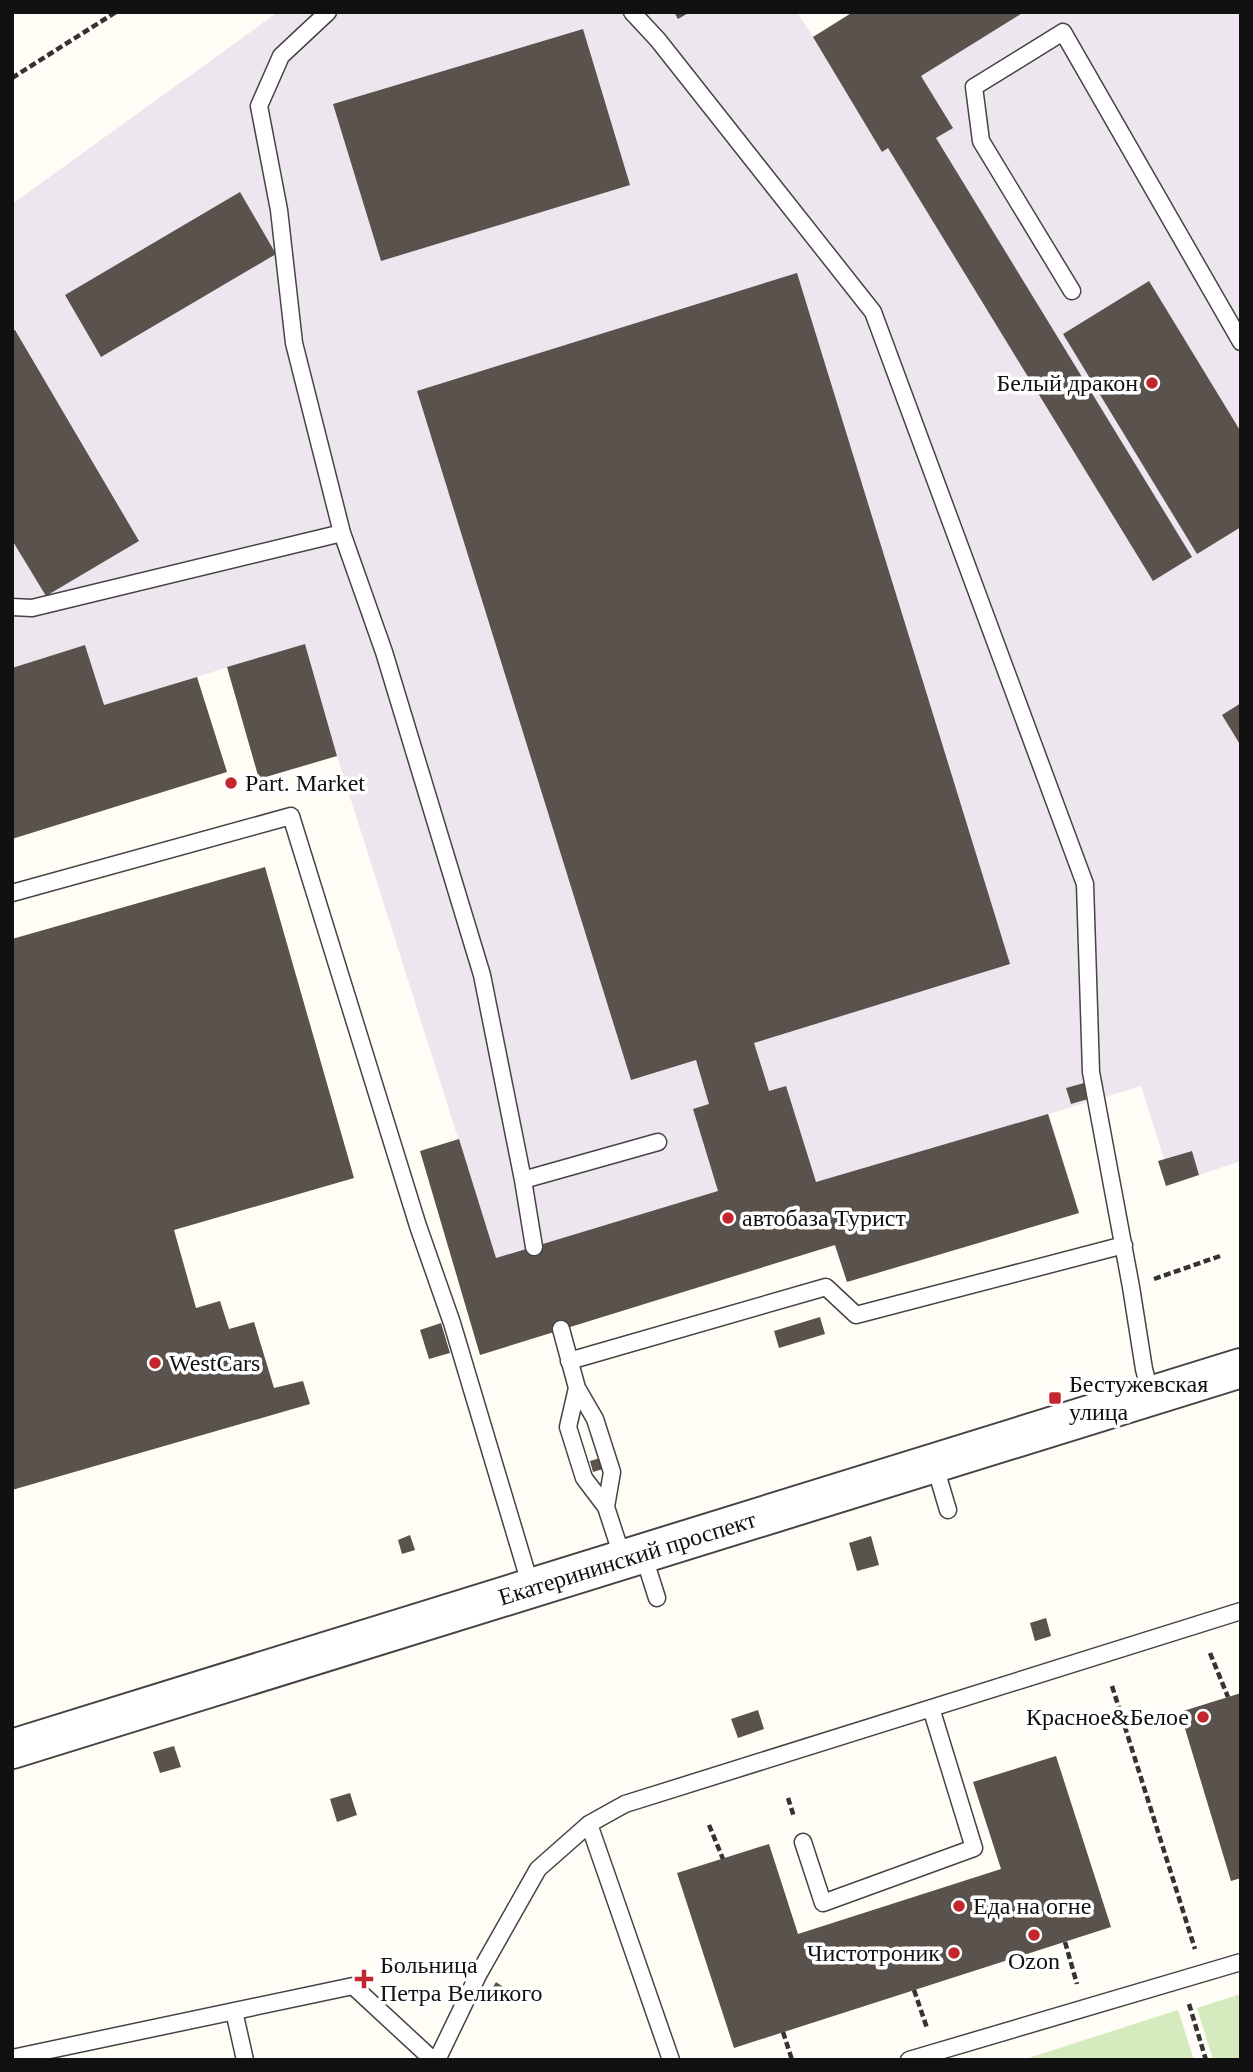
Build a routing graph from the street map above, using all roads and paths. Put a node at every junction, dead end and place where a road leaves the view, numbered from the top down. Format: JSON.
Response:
{"nodes":[{"id":1,"x":116,"y":12,"type":"edge"},
{"id":2,"x":328,"y":12,"type":"edge"},
{"id":3,"x":632,"y":12,"type":"edge"},
{"id":4,"x":12,"y":78,"type":"edge"},
{"id":5,"x":1072,"y":290,"type":"dead end"},
{"id":6,"x":1241,"y":342,"type":"edge"},
{"id":7,"x":342,"y":533,"type":"junction"},
{"id":8,"x":12,"y":607,"type":"edge"},
{"id":9,"x":12,"y":893,"type":"edge"},
{"id":10,"x":658,"y":1142,"type":"dead end"},
{"id":11,"x":523,"y":1180,"type":"junction"},
{"id":12,"x":1124,"y":1245,"type":"junction"},
{"id":13,"x":534,"y":1247,"type":"dead end"},
{"id":14,"x":1220,"y":1256,"type":"dead end"},
{"id":15,"x":1131,"y":1287,"type":"junction"},
{"id":16,"x":561,"y":1329,"type":"dead end"},
{"id":17,"x":569,"y":1361,"type":"junction"},
{"id":18,"x":1241,"y":1368,"type":"edge"},
{"id":19,"x":577,"y":1388,"type":"junction"},
{"id":20,"x":1152,"y":1396,"type":"junction"},
{"id":21,"x":934,"y":1463,"type":"junction"},
{"id":22,"x":606,"y":1507,"type":"junction"},
{"id":23,"x":948,"y":1510,"type":"dead end"},
{"id":24,"x":633,"y":1557,"type":"junction"},
{"id":25,"x":531,"y":1587,"type":"junction"},
{"id":26,"x":657,"y":1598,"type":"dead end"},
{"id":27,"x":1241,"y":1611,"type":"edge"},
{"id":28,"x":1210,"y":1653,"type":"dead end"},
{"id":29,"x":1112,"y":1686,"type":"dead end"},
{"id":30,"x":1228,"y":1697,"type":"dead end"},
{"id":31,"x":931,"y":1708,"type":"junction"},
{"id":32,"x":12,"y":1749,"type":"edge"},
{"id":33,"x":589,"y":1824,"type":"junction"},
{"id":34,"x":709,"y":1825,"type":"dead end"},
{"id":35,"x":803,"y":1842,"type":"dead end"},
{"id":36,"x":723,"y":1858,"type":"dead end"},
{"id":37,"x":1065,"y":1942,"type":"dead end"},
{"id":38,"x":1241,"y":1962,"type":"edge"},
{"id":39,"x":1202,"y":1973,"type":"junction"},
{"id":40,"x":914,"y":1990,"type":"dead end"},
{"id":41,"x":1188,"y":2001,"type":"dead end"},
{"id":42,"x":1085,"y":2008,"type":"junction"},
{"id":43,"x":234,"y":2011,"type":"junction"},
{"id":44,"x":783,"y":2032,"type":"dead end"},
{"id":45,"x":935,"y":2052,"type":"junction"},
{"id":46,"x":12,"y":2058,"type":"edge"},
{"id":47,"x":245,"y":2060,"type":"edge"},
{"id":48,"x":435,"y":2060,"type":"edge"},
{"id":49,"x":671,"y":2060,"type":"edge"},
{"id":50,"x":792,"y":2060,"type":"edge"},
{"id":51,"x":909,"y":2060,"type":"edge"},
{"id":52,"x":1206,"y":2060,"type":"edge"}],
"edges":[{"from":1,"to":4,"type":"path"},
{"from":2,"to":7,"type":"lane"},
{"from":3,"to":12,"type":"lane"},
{"from":5,"to":6,"type":"lane"},
{"from":7,"to":8,"type":"lane"},
{"from":7,"to":11,"type":"lane"},
{"from":9,"to":25,"type":"lane"},
{"from":10,"to":11,"type":"lane"},
{"from":11,"to":13,"type":"lane"},
{"from":12,"to":15,"type":"lane"},
{"from":12,"to":17,"type":"lane"},
{"from":14,"to":15,"type":"path"},
{"from":15,"to":20,"type":"lane"},
{"from":16,"to":17,"type":"lane"},
{"from":17,"to":19,"type":"lane"},
{"from":18,"to":20,"type":"street","name":"Екатерининский проспект"},
{"from":19,"to":22,"type":"lane"},
{"from":19,"to":22,"type":"lane"},
{"from":20,"to":21,"type":"street","name":"Екатерининский проспект"},
{"from":21,"to":23,"type":"lane"},
{"from":21,"to":24,"type":"street","name":"Екатерининский проспект"},
{"from":22,"to":24,"type":"lane"},
{"from":24,"to":25,"type":"street","name":"Екатерининский проспект"},
{"from":24,"to":26,"type":"lane"},
{"from":25,"to":32,"type":"street","name":"Екатерининский проспект"},
{"from":27,"to":31,"type":"lane"},
{"from":28,"to":30,"type":"path"},
{"from":29,"to":39,"type":"path"},
{"from":31,"to":33,"type":"lane"},
{"from":31,"to":35,"type":"lane"},
{"from":33,"to":48,"type":"lane"},
{"from":33,"to":49,"type":"lane"},
{"from":34,"to":36,"type":"path"},
{"from":37,"to":42,"type":"path"},
{"from":38,"to":39,"type":"lane"},
{"from":39,"to":42,"type":"lane"},
{"from":40,"to":45,"type":"path"},
{"from":41,"to":52,"type":"path"},
{"from":42,"to":45,"type":"lane"},
{"from":43,"to":46,"type":"lane"},
{"from":43,"to":47,"type":"lane"},
{"from":43,"to":48,"type":"lane"},
{"from":44,"to":50,"type":"path"},
{"from":45,"to":51,"type":"lane"}]}
